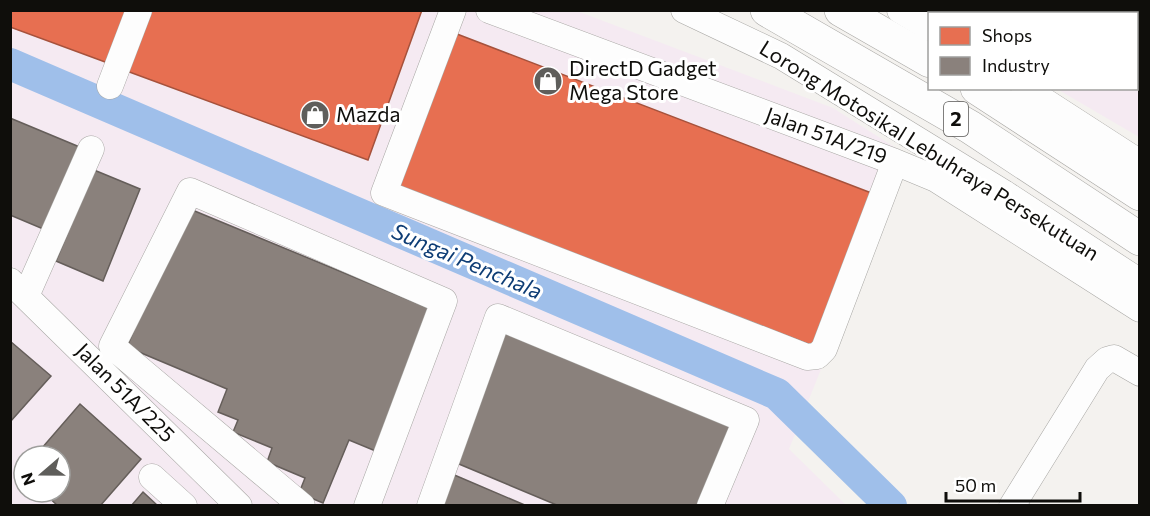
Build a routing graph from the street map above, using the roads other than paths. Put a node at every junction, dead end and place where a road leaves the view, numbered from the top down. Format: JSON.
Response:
{"nodes":[{"id":1,"x":139,"y":10,"type":"edge"},
{"id":2,"x":453,"y":10,"type":"edge"},
{"id":3,"x":489,"y":10,"type":"edge"},
{"id":4,"x":684,"y":10,"type":"edge"},
{"id":5,"x":767,"y":10,"type":"edge"},
{"id":6,"x":842,"y":10,"type":"edge"},
{"id":7,"x":900,"y":10,"type":"edge"},
{"id":8,"x":928,"y":27,"type":"edge"},
{"id":9,"x":928,"y":60,"type":"edge"},
{"id":10,"x":110,"y":86,"type":"dead end"},
{"id":11,"x":980,"y":90,"type":"edge"},
{"id":12,"x":1027,"y":90,"type":"edge"},
{"id":13,"x":91,"y":149,"type":"dead end"},
{"id":14,"x":896,"y":162,"type":"junction"},
{"id":15,"x":1140,"y":163,"type":"edge"},
{"id":16,"x":1140,"y":194,"type":"edge"},
{"id":17,"x":1140,"y":239,"type":"edge"},
{"id":18,"x":1140,"y":282,"type":"edge"},
{"id":19,"x":18,"y":288,"type":"edge"},
{"id":20,"x":1140,"y":309,"type":"edge"},
{"id":21,"x":1140,"y":373,"type":"edge"},
{"id":22,"x":152,"y":477,"type":"dead end"},
{"id":23,"x":184,"y":506,"type":"edge"},
{"id":24,"x":239,"y":506,"type":"edge"},
{"id":25,"x":302,"y":506,"type":"edge"},
{"id":26,"x":367,"y":506,"type":"edge"},
{"id":27,"x":430,"y":506,"type":"edge"},
{"id":28,"x":710,"y":506,"type":"edge"},
{"id":29,"x":1012,"y":506,"type":"edge"}],
"edges":[{"from":1,"to":10,"type":"street"},
{"from":2,"to":14,"type":"street"},
{"from":3,"to":14,"type":"street","name":"Jalan 51A/219"},
{"from":4,"to":18,"type":"street","name":"Lorong Motosikal Lebuhraya Persekutuan"},
{"from":5,"to":17,"type":"highway","number":"2"},
{"from":6,"to":9,"type":"highway"},
{"from":7,"to":8,"type":"street"},
{"from":11,"to":16,"type":"highway","number":"2"},
{"from":12,"to":15,"type":"street"},
{"from":13,"to":19,"type":"street"},
{"from":14,"to":20,"type":"street","name":"Jalan 51A/219"},
{"from":19,"to":24,"type":"street","name":"Jalan 51A/225"},
{"from":21,"to":29,"type":"street"},
{"from":22,"to":23,"type":"street"},
{"from":25,"to":26,"type":"street"},
{"from":27,"to":28,"type":"street"}]}
